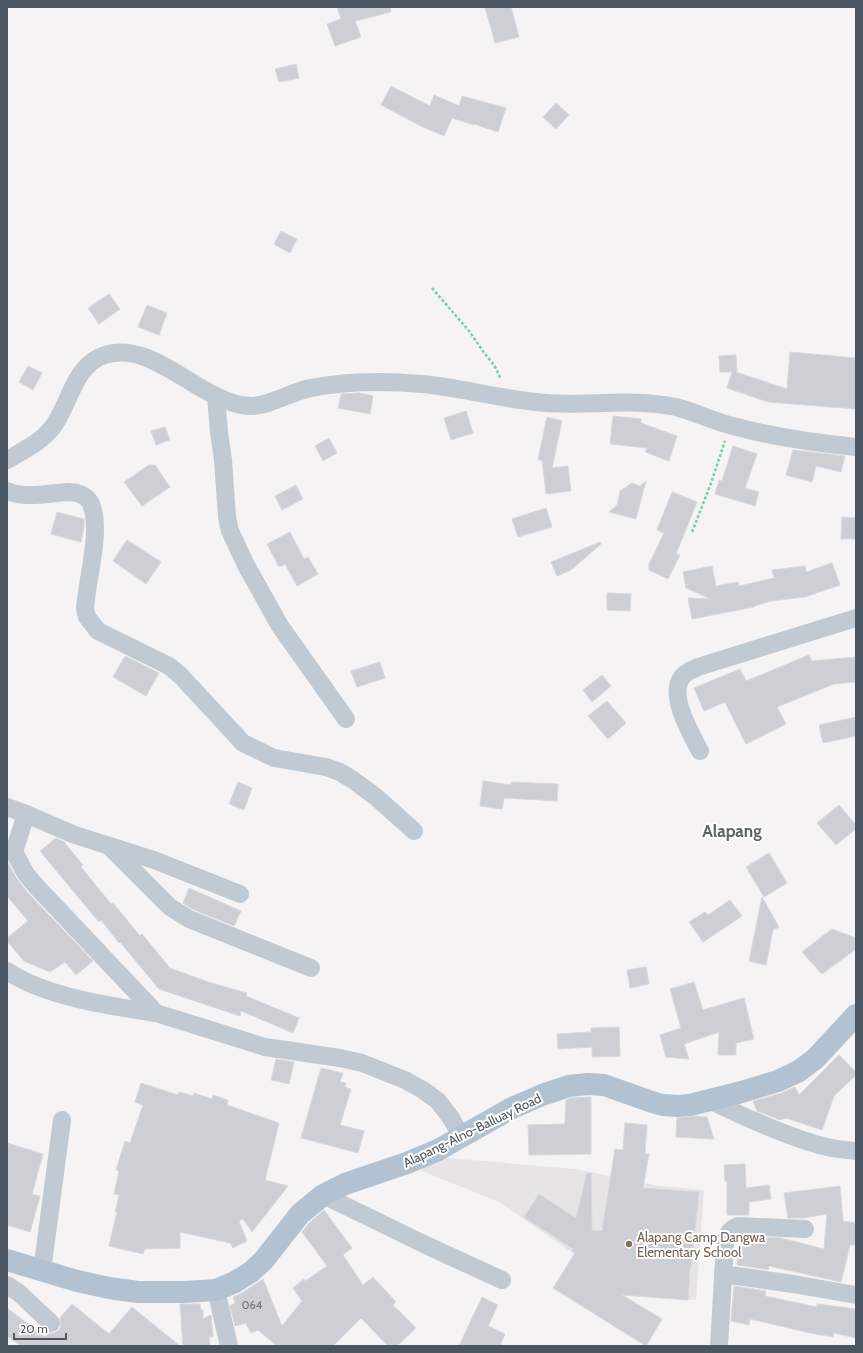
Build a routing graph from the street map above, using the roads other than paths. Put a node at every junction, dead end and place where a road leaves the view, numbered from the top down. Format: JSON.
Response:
{"nodes":[{"id":1,"x":216,"y":396,"type":"junction"},
{"id":2,"x":856,"y":447,"type":"edge"},
{"id":3,"x":7,"y":460,"type":"edge"},
{"id":4,"x":7,"y":491,"type":"edge"},
{"id":5,"x":856,"y":618,"type":"edge"},
{"id":6,"x":346,"y":719,"type":"dead end"},
{"id":7,"x":700,"y":752,"type":"dead end"},
{"id":8,"x":7,"y":807,"type":"edge"},
{"id":9,"x":26,"y":814,"type":"junction"},
{"id":10,"x":414,"y":831,"type":"dead end"},
{"id":11,"x":110,"y":846,"type":"junction"},
{"id":12,"x":11,"y":850,"type":"edge"},
{"id":13,"x":240,"y":894,"type":"dead end"},
{"id":14,"x":312,"y":968,"type":"dead end"},
{"id":15,"x":7,"y":971,"type":"edge"},
{"id":16,"x":156,"y":1013,"type":"junction"},
{"id":17,"x":856,"y":1015,"type":"edge"},
{"id":18,"x":709,"y":1100,"type":"junction"},
{"id":19,"x":62,"y":1120,"type":"dead end"},
{"id":20,"x":461,"y":1136,"type":"junction"},
{"id":21,"x":856,"y":1151,"type":"edge"},
{"id":22,"x":323,"y":1195,"type":"junction"},
{"id":23,"x":805,"y":1229,"type":"dead end"},
{"id":24,"x":7,"y":1260,"type":"edge"},
{"id":25,"x":42,"y":1271,"type":"junction"},
{"id":26,"x":723,"y":1274,"type":"junction"},
{"id":27,"x":502,"y":1280,"type":"dead end"},
{"id":28,"x":7,"y":1285,"type":"edge"},
{"id":29,"x":216,"y":1290,"type":"junction"},
{"id":30,"x":856,"y":1295,"type":"edge"},
{"id":31,"x":51,"y":1323,"type":"dead end"},
{"id":32,"x":229,"y":1346,"type":"edge"},
{"id":33,"x":719,"y":1346,"type":"edge"}],
"edges":[{"from":1,"to":2,"type":"street"},
{"from":1,"to":3,"type":"street"},
{"from":1,"to":6,"type":"street"},
{"from":4,"to":10,"type":"street"},
{"from":5,"to":7,"type":"street"},
{"from":8,"to":9,"type":"street"},
{"from":9,"to":11,"type":"street"},
{"from":9,"to":12,"type":"street"},
{"from":11,"to":13,"type":"street"},
{"from":11,"to":14,"type":"street"},
{"from":12,"to":16,"type":"street"},
{"from":15,"to":16,"type":"street"},
{"from":16,"to":20,"type":"street"},
{"from":17,"to":18,"type":"main road","name":"Alapang-Alno-Balluay Road"},
{"from":18,"to":20,"type":"main road","name":"Alapang-Alno-Balluay Road"},
{"from":18,"to":21,"type":"street"},
{"from":19,"to":25,"type":"street"},
{"from":20,"to":22,"type":"main road","name":"Alapang-Alno-Balluay Road"},
{"from":22,"to":27,"type":"street"},
{"from":22,"to":29,"type":"main road","name":"Alapang-Alno-Balluay Road"},
{"from":23,"to":26,"type":"street"},
{"from":24,"to":25,"type":"main road","name":"Alapang-Alno-Balluay Road"},
{"from":25,"to":29,"type":"main road","name":"Alapang-Alno-Balluay Road"},
{"from":26,"to":30,"type":"street"},
{"from":26,"to":33,"type":"street"},
{"from":28,"to":31,"type":"street"},
{"from":29,"to":32,"type":"street"}]}
